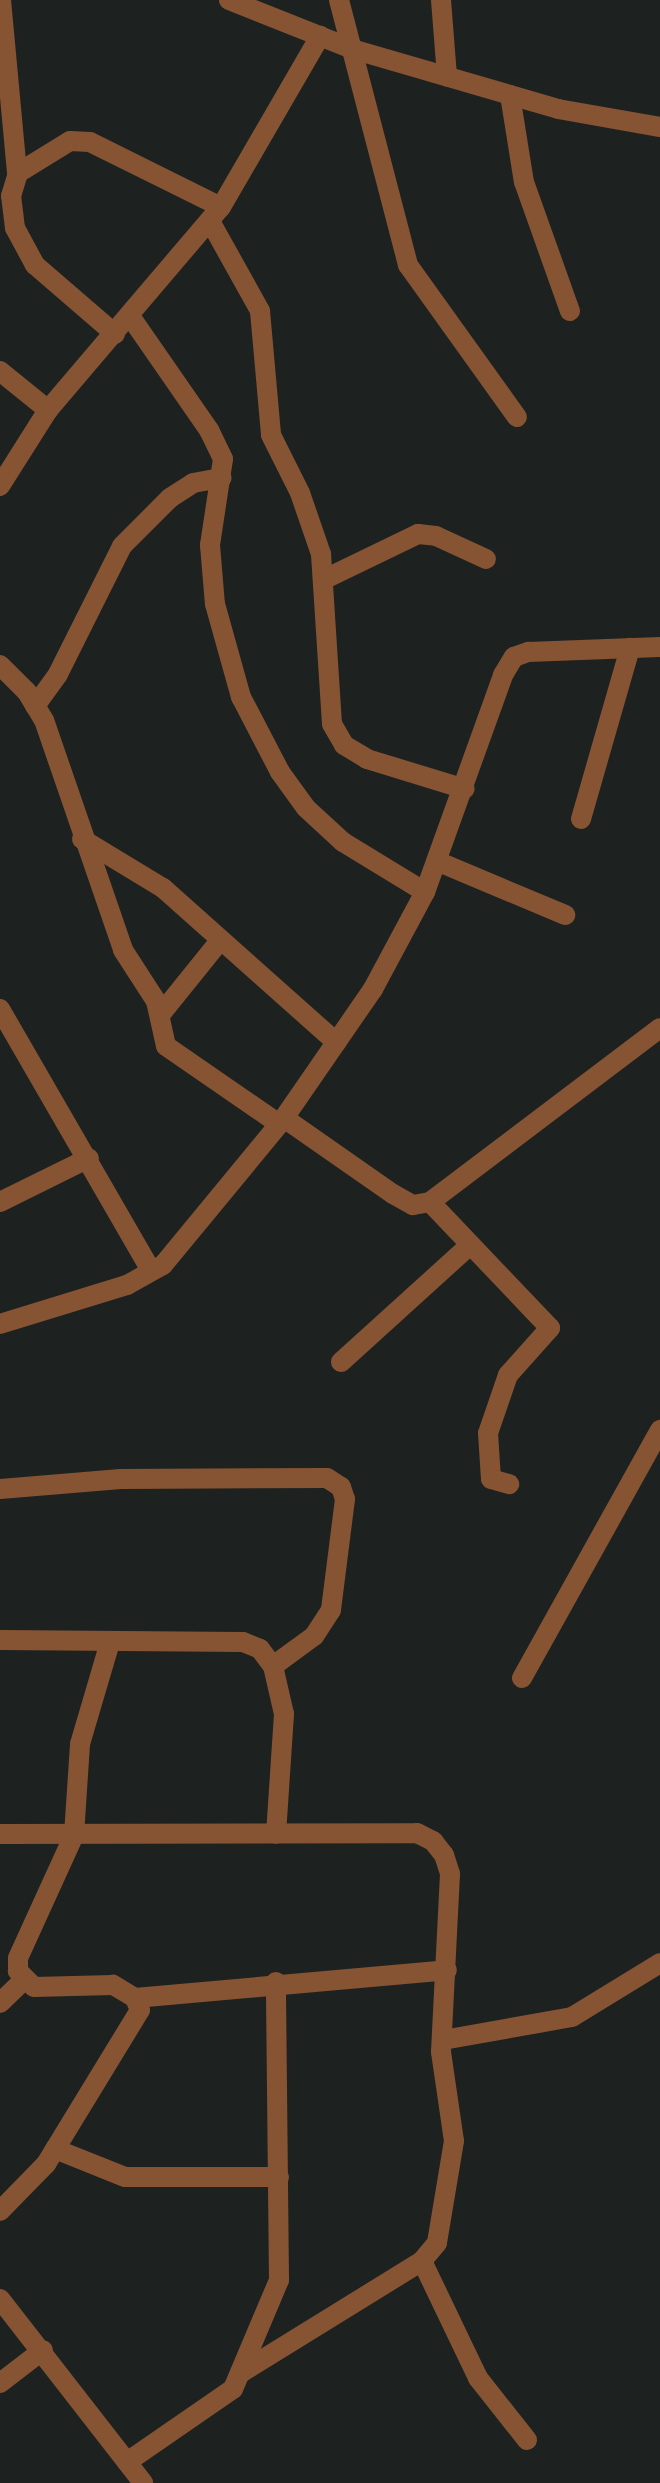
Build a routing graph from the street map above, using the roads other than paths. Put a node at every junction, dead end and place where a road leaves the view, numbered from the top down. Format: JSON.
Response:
{"nodes":[{"id":1,"x":1,"y":0,"type":"edge"},
{"id":2,"x":229,"y":0,"type":"edge"},
{"id":3,"x":339,"y":0,"type":"edge"},
{"id":4,"x":441,"y":0,"type":"edge"},
{"id":5,"x":320,"y":36,"type":"junction"},
{"id":6,"x":352,"y":49,"type":"junction"},
{"id":7,"x":447,"y":77,"type":"junction"},
{"id":8,"x":510,"y":95,"type":"junction"},
{"id":9,"x":658,"y":124,"type":"edge"},
{"id":10,"x":17,"y":174,"type":"junction"},
{"id":11,"x":215,"y":214,"type":"junction"},
{"id":12,"x":570,"y":311,"type":"dead end"},
{"id":13,"x":130,"y":316,"type":"junction"},
{"id":14,"x":115,"y":334,"type":"junction"},
{"id":15,"x":0,"y":371,"type":"edge"},
{"id":16,"x":48,"y":410,"type":"junction"},
{"id":17,"x":517,"y":417,"type":"dead end"},
{"id":18,"x":222,"y":478,"type":"junction"},
{"id":19,"x":0,"y":486,"type":"edge"},
{"id":20,"x":486,"y":559,"type":"dead end"},
{"id":21,"x":327,"y":578,"type":"junction"},
{"id":22,"x":660,"y":647,"type":"edge"},
{"id":23,"x":630,"y":648,"type":"junction"},
{"id":24,"x":0,"y":665,"type":"edge"},
{"id":25,"x":35,"y":706,"type":"junction"},
{"id":26,"x":465,"y":789,"type":"junction"},
{"id":27,"x":581,"y":819,"type":"dead end"},
{"id":28,"x":82,"y":839,"type":"junction"},
{"id":29,"x":439,"y":862,"type":"junction"},
{"id":30,"x":425,"y":892,"type":"junction"},
{"id":31,"x":565,"y":915,"type":"dead end"},
{"id":32,"x":219,"y":942,"type":"junction"},
{"id":33,"x":0,"y":1009,"type":"edge"},
{"id":34,"x":160,"y":1015,"type":"junction"},
{"id":35,"x":660,"y":1028,"type":"edge"},
{"id":36,"x":336,"y":1042,"type":"junction"},
{"id":37,"x":282,"y":1121,"type":"junction"},
{"id":38,"x":89,"y":1158,"type":"junction"},
{"id":39,"x":0,"y":1202,"type":"edge"},
{"id":40,"x":430,"y":1202,"type":"junction"},
{"id":41,"x":470,"y":1245,"type":"junction"},
{"id":42,"x":151,"y":1271,"type":"junction"},
{"id":43,"x":0,"y":1324,"type":"edge"},
{"id":44,"x":341,"y":1362,"type":"dead end"},
{"id":45,"x":660,"y":1430,"type":"edge"},
{"id":46,"x":509,"y":1484,"type":"dead end"},
{"id":47,"x":0,"y":1489,"type":"edge"},
{"id":48,"x":0,"y":1640,"type":"edge"},
{"id":49,"x":110,"y":1642,"type":"junction"},
{"id":50,"x":273,"y":1666,"type":"junction"},
{"id":51,"x":522,"y":1678,"type":"dead end"},
{"id":52,"x":0,"y":1834,"type":"edge"},
{"id":53,"x":276,"y":1834,"type":"junction"},
{"id":54,"x":74,"y":1835,"type":"junction"},
{"id":55,"x":660,"y":1963,"type":"edge"},
{"id":56,"x":447,"y":1970,"type":"junction"},
{"id":57,"x":23,"y":1981,"type":"junction"},
{"id":58,"x":276,"y":1982,"type":"junction"},
{"id":59,"x":135,"y":1998,"type":"junction"},
{"id":60,"x":0,"y":2003,"type":"edge"},
{"id":61,"x":443,"y":2040,"type":"junction"},
{"id":62,"x":55,"y":2149,"type":"junction"},
{"id":63,"x":279,"y":2177,"type":"junction"},
{"id":64,"x":0,"y":2211,"type":"edge"},
{"id":65,"x":422,"y":2261,"type":"junction"},
{"id":66,"x":0,"y":2299,"type":"edge"},
{"id":67,"x":43,"y":2350,"type":"junction"},
{"id":68,"x":241,"y":2373,"type":"junction"},
{"id":69,"x":0,"y":2383,"type":"edge"},
{"id":70,"x":527,"y":2440,"type":"dead end"},
{"id":71,"x":127,"y":2462,"type":"junction"},
{"id":72,"x":143,"y":2483,"type":"edge"}],
"edges":[{"from":1,"to":10,"type":"street"},
{"from":2,"to":5,"type":"street"},
{"from":3,"to":6,"type":"street"},
{"from":4,"to":7,"type":"street"},
{"from":5,"to":6,"type":"street"},
{"from":5,"to":11,"type":"street"},
{"from":6,"to":7,"type":"street"},
{"from":6,"to":17,"type":"street"},
{"from":7,"to":8,"type":"street"},
{"from":8,"to":9,"type":"street"},
{"from":8,"to":12,"type":"street"},
{"from":10,"to":11,"type":"street"},
{"from":10,"to":14,"type":"street"},
{"from":11,"to":13,"type":"street"},
{"from":11,"to":21,"type":"street"},
{"from":13,"to":14,"type":"street"},
{"from":13,"to":18,"type":"street"},
{"from":14,"to":16,"type":"street"},
{"from":15,"to":16,"type":"street"},
{"from":16,"to":19,"type":"street"},
{"from":18,"to":25,"type":"street"},
{"from":18,"to":30,"type":"street"},
{"from":20,"to":21,"type":"street"},
{"from":21,"to":26,"type":"street"},
{"from":22,"to":23,"type":"street"},
{"from":23,"to":26,"type":"street"},
{"from":23,"to":27,"type":"street"},
{"from":24,"to":25,"type":"street"},
{"from":25,"to":28,"type":"street"},
{"from":26,"to":29,"type":"street"},
{"from":28,"to":32,"type":"street"},
{"from":28,"to":34,"type":"street"},
{"from":29,"to":30,"type":"street"},
{"from":29,"to":31,"type":"street"},
{"from":30,"to":36,"type":"street"},
{"from":32,"to":34,"type":"street"},
{"from":32,"to":36,"type":"street"},
{"from":33,"to":38,"type":"street"},
{"from":34,"to":37,"type":"street"},
{"from":35,"to":40,"type":"street"},
{"from":36,"to":37,"type":"street"},
{"from":37,"to":40,"type":"street"},
{"from":37,"to":42,"type":"street"},
{"from":38,"to":39,"type":"street"},
{"from":38,"to":42,"type":"street"},
{"from":40,"to":41,"type":"street"},
{"from":41,"to":44,"type":"street"},
{"from":41,"to":46,"type":"street"},
{"from":42,"to":43,"type":"street"},
{"from":45,"to":51,"type":"street"},
{"from":47,"to":50,"type":"street"},
{"from":48,"to":49,"type":"street"},
{"from":49,"to":50,"type":"street"},
{"from":49,"to":54,"type":"street"},
{"from":50,"to":53,"type":"street"},
{"from":52,"to":54,"type":"street"},
{"from":53,"to":54,"type":"street"},
{"from":53,"to":56,"type":"street"},
{"from":54,"to":57,"type":"street"},
{"from":55,"to":61,"type":"street"},
{"from":56,"to":58,"type":"street"},
{"from":56,"to":61,"type":"street"},
{"from":57,"to":59,"type":"street"},
{"from":57,"to":60,"type":"street"},
{"from":58,"to":59,"type":"street"},
{"from":58,"to":63,"type":"street"},
{"from":59,"to":62,"type":"street"},
{"from":61,"to":65,"type":"street"},
{"from":62,"to":63,"type":"street"},
{"from":62,"to":64,"type":"street"},
{"from":63,"to":68,"type":"street"},
{"from":65,"to":68,"type":"street"},
{"from":65,"to":70,"type":"street"},
{"from":66,"to":67,"type":"street"},
{"from":67,"to":69,"type":"street"},
{"from":67,"to":71,"type":"street"},
{"from":68,"to":71,"type":"street"},
{"from":71,"to":72,"type":"street"}]}
